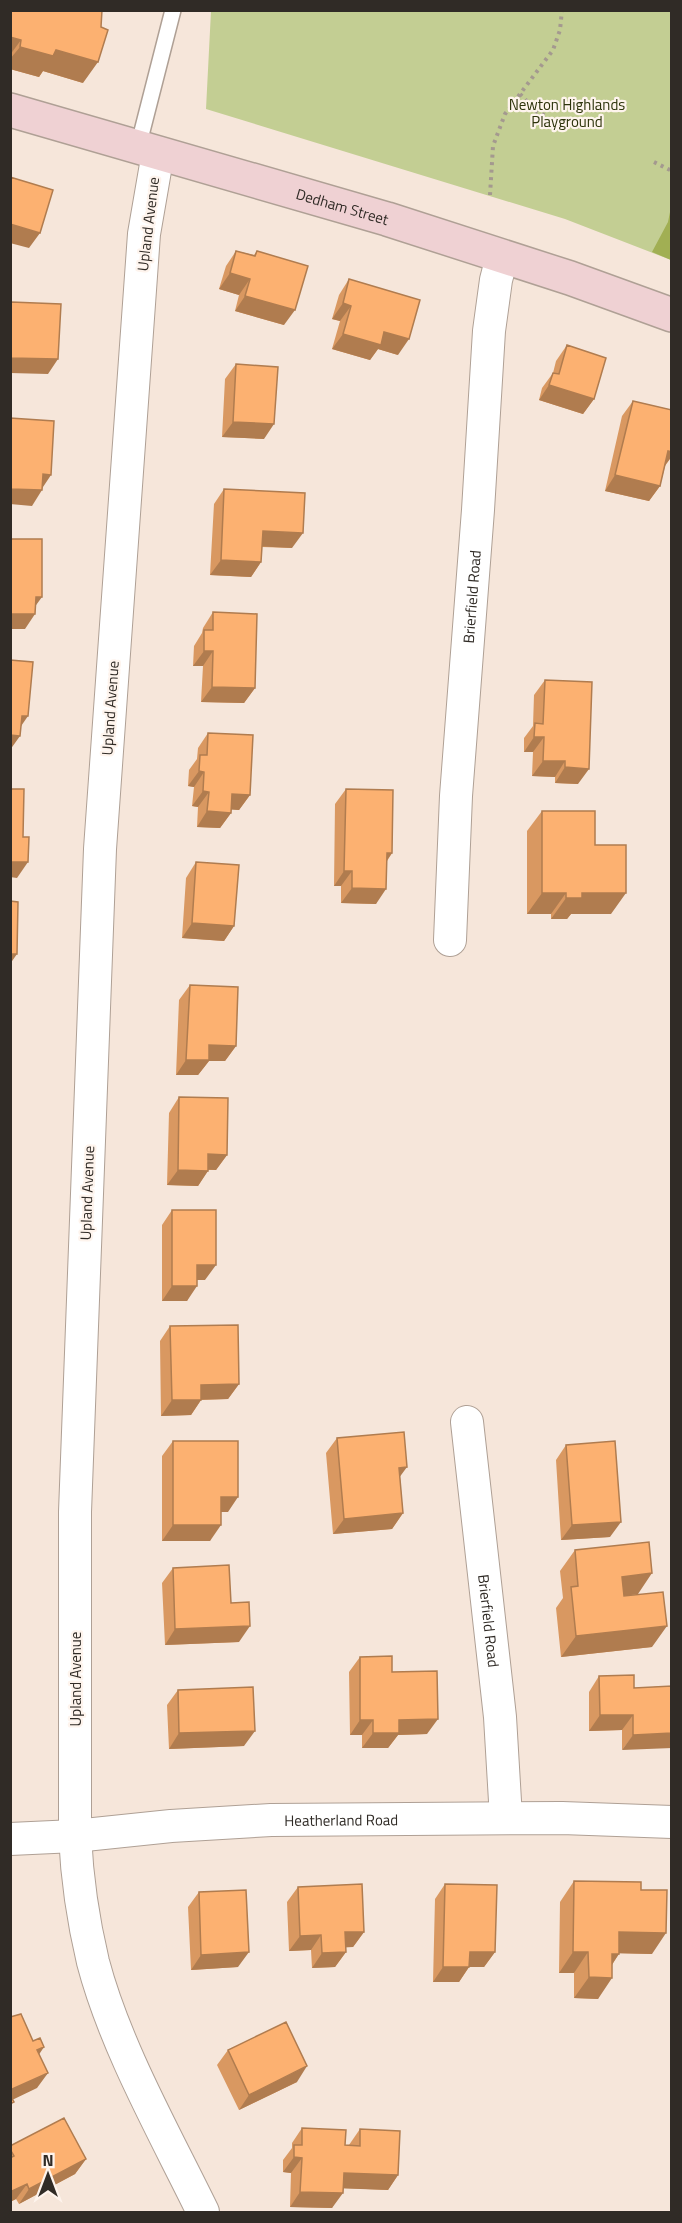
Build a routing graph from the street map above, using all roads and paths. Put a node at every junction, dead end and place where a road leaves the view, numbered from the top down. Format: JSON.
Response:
{"nodes":[{"id":1,"x":173,"y":10,"type":"edge"},
{"id":2,"x":562,"y":10,"type":"edge"},
{"id":3,"x":520,"y":94,"type":"junction"},
{"id":4,"x":10,"y":110,"type":"edge"},
{"id":5,"x":548,"y":117,"type":"dead end"},
{"id":6,"x":148,"y":150,"type":"junction"},
{"id":7,"x":654,"y":162,"type":"dead end"},
{"id":8,"x":672,"y":171,"type":"edge"},
{"id":9,"x":489,"y":195,"type":"dead end"},
{"id":10,"x":502,"y":257,"type":"junction"},
{"id":11,"x":672,"y":315,"type":"edge"},
{"id":12,"x":450,"y":940,"type":"dead end"},
{"id":13,"x":467,"y":1422,"type":"dead end"},
{"id":14,"x":506,"y":1818,"type":"junction"},
{"id":15,"x":672,"y":1822,"type":"edge"},
{"id":16,"x":75,"y":1836,"type":"junction"},
{"id":17,"x":10,"y":1839,"type":"edge"},
{"id":18,"x":202,"y":2212,"type":"edge"}],
"edges":[{"from":1,"to":6,"type":"lane"},
{"from":2,"to":3,"type":"path"},
{"from":3,"to":5,"type":"path"},
{"from":3,"to":9,"type":"path"},
{"from":4,"to":6,"type":"main road","name":"Dedham Street"},
{"from":6,"to":10,"type":"main road","name":"Dedham Street"},
{"from":6,"to":16,"type":"street","name":"Upland Avenue"},
{"from":7,"to":8,"type":"path"},
{"from":10,"to":11,"type":"main road","name":"Dedham Street"},
{"from":10,"to":12,"type":"street","name":"Brierfield Road"},
{"from":13,"to":14,"type":"street","name":"Brierfield Road"},
{"from":14,"to":15,"type":"street","name":"Heatherland Road"},
{"from":14,"to":16,"type":"street","name":"Heatherland Road"},
{"from":16,"to":17,"type":"street","name":"Heatherland Road"},
{"from":16,"to":18,"type":"street","name":"Upland Avenue"}]}
